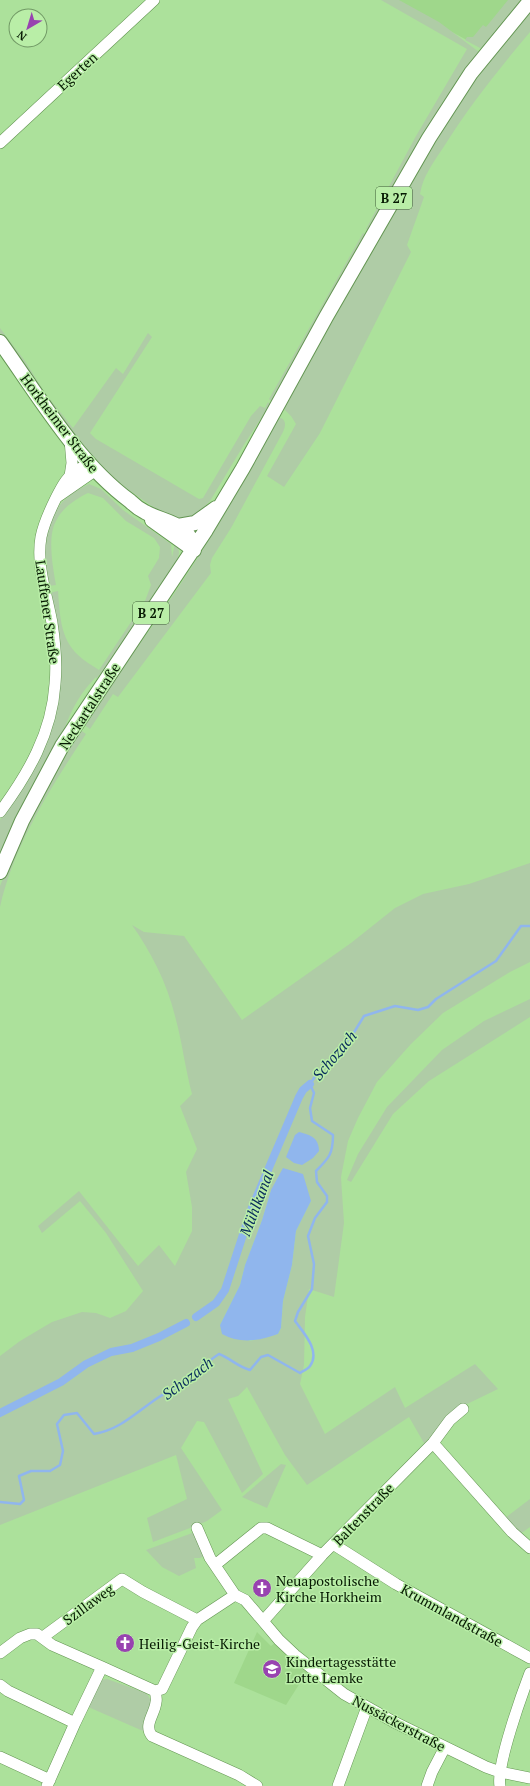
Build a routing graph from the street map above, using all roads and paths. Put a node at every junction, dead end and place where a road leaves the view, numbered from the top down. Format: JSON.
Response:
{"nodes":[{"id":1,"x":154,"y":0,"type":"edge"},
{"id":2,"x":530,"y":1,"type":"edge"},
{"id":3,"x":0,"y":143,"type":"edge"},
{"id":4,"x":0,"y":342,"type":"edge"},
{"id":5,"x":70,"y":440,"type":"junction"},
{"id":6,"x":96,"y":470,"type":"junction"},
{"id":7,"x":70,"y":476,"type":"junction"},
{"id":8,"x":56,"y":498,"type":"junction"},
{"id":9,"x":221,"y":504,"type":"junction"},
{"id":10,"x":145,"y":512,"type":"junction"},
{"id":11,"x":178,"y":526,"type":"junction"},
{"id":12,"x":194,"y":550,"type":"junction"},
{"id":13,"x":0,"y":812,"type":"edge"},
{"id":14,"x":0,"y":872,"type":"edge"},
{"id":15,"x":463,"y":1409,"type":"dead end"},
{"id":16,"x":433,"y":1443,"type":"junction"},
{"id":17,"x":197,"y":1528,"type":"dead end"},
{"id":18,"x":334,"y":1544,"type":"junction"},
{"id":19,"x":530,"y":1548,"type":"edge"},
{"id":20,"x":322,"y":1555,"type":"junction"},
{"id":21,"x":215,"y":1565,"type":"junction"},
{"id":22,"x":235,"y":1595,"type":"junction"},
{"id":23,"x":197,"y":1620,"type":"junction"},
{"id":24,"x":264,"y":1620,"type":"junction"},
{"id":25,"x":43,"y":1637,"type":"junction"},
{"id":26,"x":0,"y":1653,"type":"edge"},
{"id":27,"x":530,"y":1658,"type":"edge"},
{"id":28,"x":102,"y":1667,"type":"junction"},
{"id":29,"x":530,"y":1673,"type":"edge"},
{"id":30,"x":0,"y":1685,"type":"edge"},
{"id":31,"x":155,"y":1692,"type":"junction"},
{"id":32,"x":367,"y":1707,"type":"junction"},
{"id":33,"x":75,"y":1723,"type":"junction"},
{"id":34,"x":445,"y":1747,"type":"junction"},
{"id":35,"x":0,"y":1757,"type":"edge"},
{"id":36,"x":500,"y":1772,"type":"junction"},
{"id":37,"x":530,"y":1778,"type":"edge"},
{"id":38,"x":49,"y":1783,"type":"edge"},
{"id":39,"x":252,"y":1785,"type":"edge"},
{"id":40,"x":338,"y":1786,"type":"edge"},
{"id":41,"x":427,"y":1786,"type":"edge"},
{"id":42,"x":500,"y":1786,"type":"edge"}],
"edges":[{"from":1,"to":3,"type":"street","name":"Egerten"},
{"from":2,"to":9,"type":"main road","number":"B 27"},
{"from":4,"to":5,"type":"main road","name":"Horkheimer Straße"},
{"from":5,"to":6,"type":"main road","name":"Horkheimer Straße"},
{"from":5,"to":7,"type":"street"},
{"from":6,"to":7,"type":"street"},
{"from":6,"to":8,"type":"street"},
{"from":6,"to":10,"type":"main road","name":"Horkheimer Straße"},
{"from":7,"to":8,"type":"street","name":"Lauffener Straße"},
{"from":8,"to":13,"type":"street","name":"Lauffener Straße"},
{"from":9,"to":11,"type":"main road"},
{"from":9,"to":12,"type":"main road","number":"B 27"},
{"from":10,"to":11,"type":"main road","name":"Horkheimer Straße"},
{"from":10,"to":12,"type":"main road","name":"Horkheimer Straße"},
{"from":11,"to":12,"type":"main road","name":"Horkheimer Straße"},
{"from":12,"to":14,"type":"main road","name":"Neckartalstraße","number":"B 27"},
{"from":15,"to":16,"type":"street","name":"Baltenstraße"},
{"from":16,"to":18,"type":"street","name":"Baltenstraße"},
{"from":16,"to":19,"type":"street"},
{"from":17,"to":21,"type":"street","name":"Nussäckerstraße"},
{"from":18,"to":20,"type":"street","name":"Baltenstraße"},
{"from":18,"to":27,"type":"street","name":"Krummlandstraße"},
{"from":20,"to":21,"type":"street"},
{"from":20,"to":24,"type":"street","name":"Baltenstraße"},
{"from":21,"to":22,"type":"street","name":"Nussäckerstraße"},
{"from":22,"to":23,"type":"street"},
{"from":22,"to":24,"type":"street","name":"Nussäckerstraße"},
{"from":23,"to":25,"type":"street","name":"Szillaweg"},
{"from":23,"to":31,"type":"street"},
{"from":24,"to":32,"type":"street","name":"Nussäckerstraße"},
{"from":25,"to":26,"type":"street"},
{"from":25,"to":28,"type":"street"},
{"from":28,"to":31,"type":"street"},
{"from":28,"to":33,"type":"street"},
{"from":29,"to":36,"type":"street"},
{"from":30,"to":33,"type":"street"},
{"from":31,"to":39,"type":"street"},
{"from":32,"to":34,"type":"street","name":"Nussäckerstraße"},
{"from":32,"to":40,"type":"street"},
{"from":33,"to":38,"type":"street"},
{"from":34,"to":36,"type":"street","name":"Nussäckerstraße"},
{"from":34,"to":41,"type":"street"},
{"from":35,"to":38,"type":"street"},
{"from":36,"to":37,"type":"street","name":"Nussäckerstraße"},
{"from":36,"to":42,"type":"street"}]}
